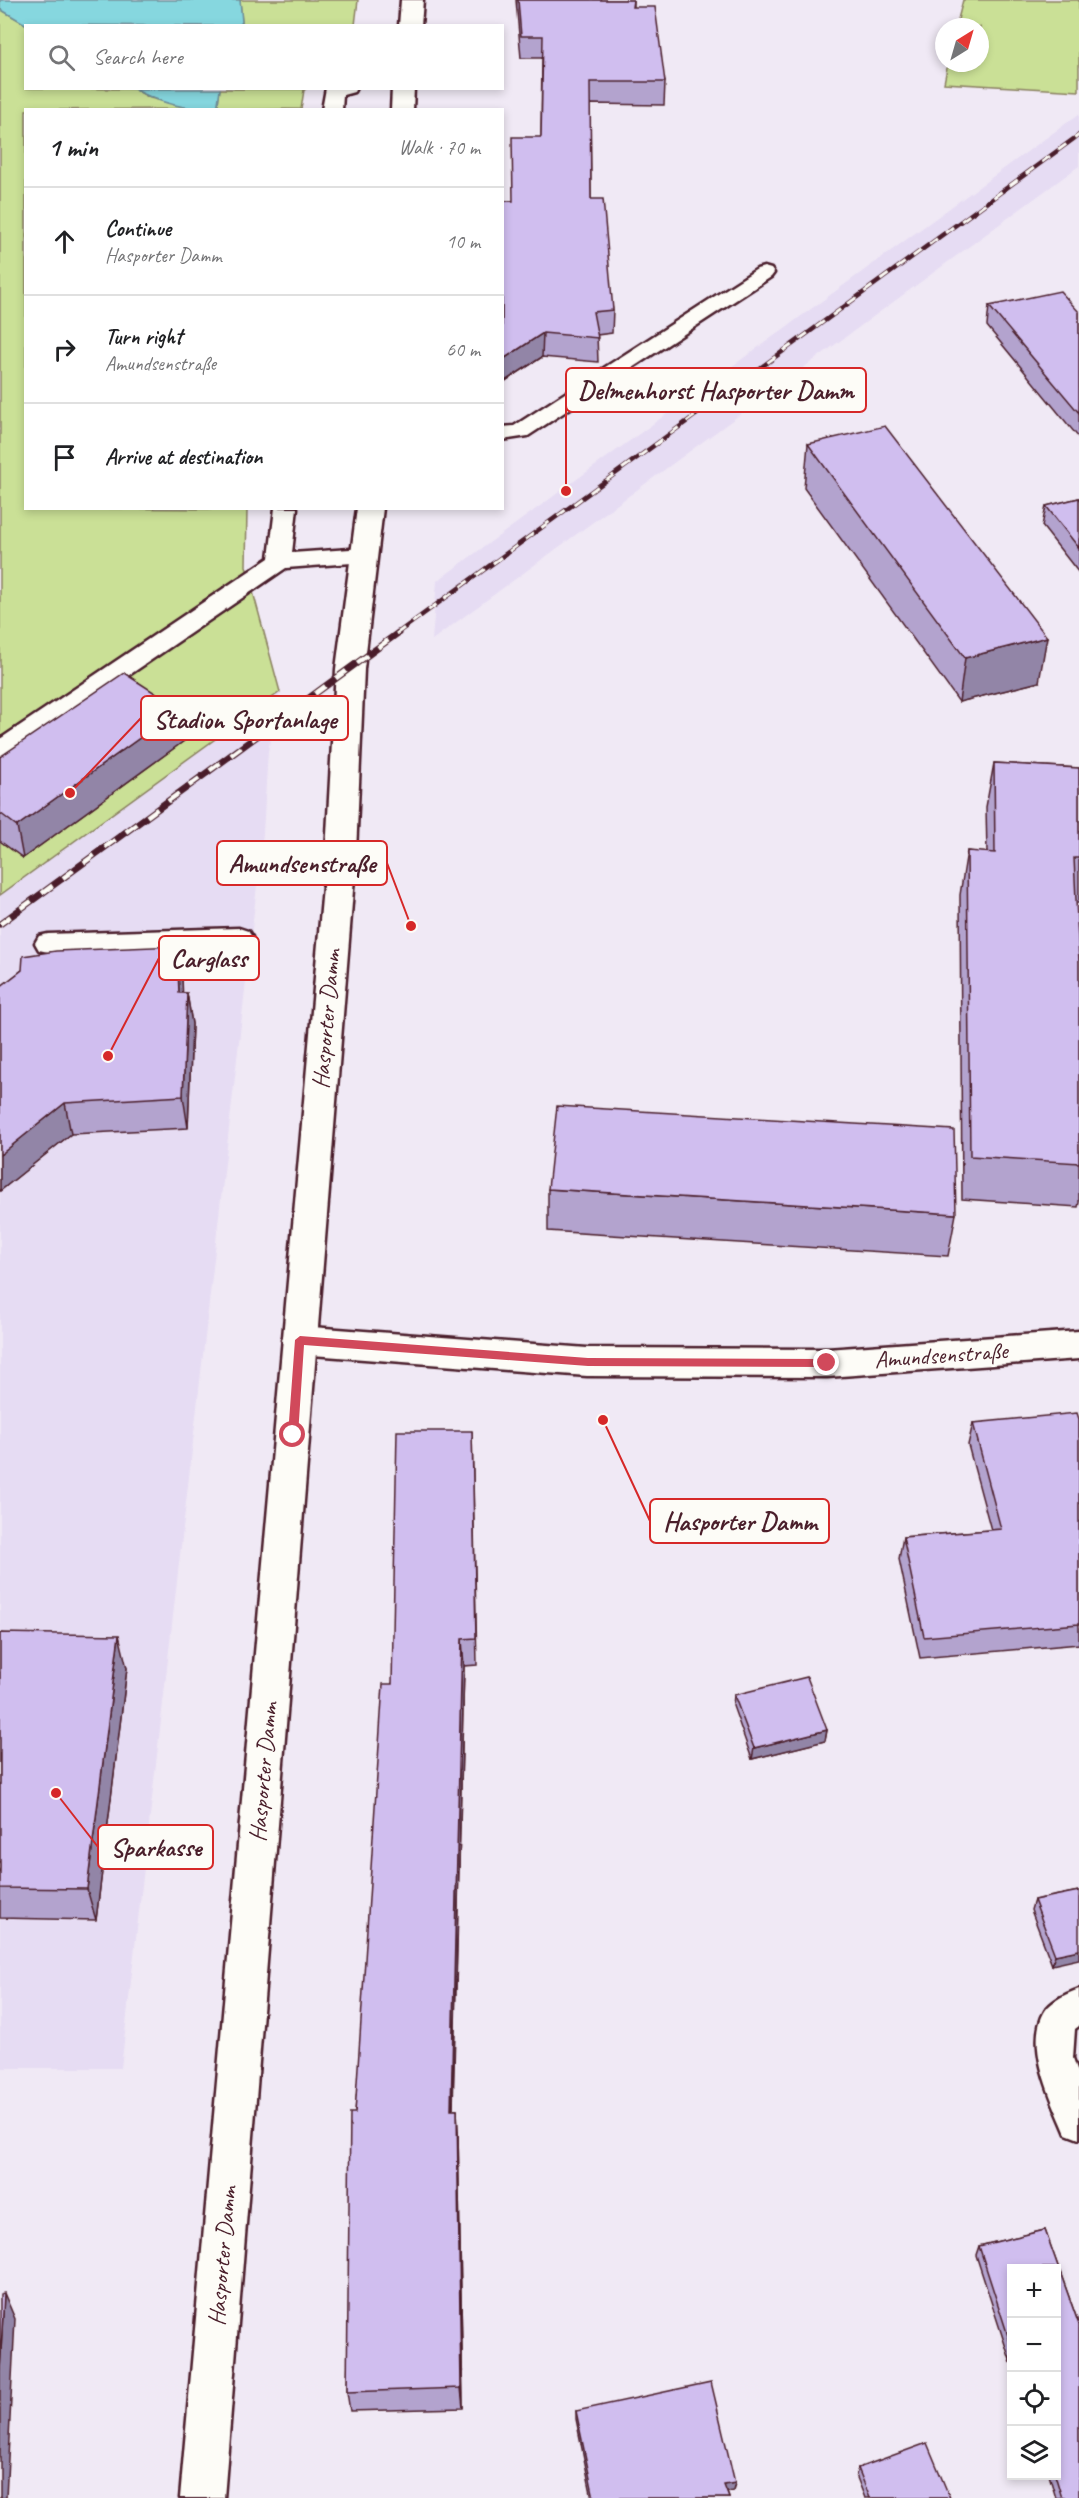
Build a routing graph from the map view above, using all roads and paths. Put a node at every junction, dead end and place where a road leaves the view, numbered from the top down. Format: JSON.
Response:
{"nodes":[{"id":1,"x":412,"y":0,"type":"edge"},
{"id":2,"x":410,"y":24,"type":"edge"},
{"id":3,"x":338,"y":90,"type":"edge"},
{"id":4,"x":404,"y":90,"type":"edge"},
{"id":5,"x":332,"y":108,"type":"edge"},
{"id":6,"x":402,"y":108,"type":"edge"},
{"id":7,"x":764,"y":273,"type":"dead end"},
{"id":8,"x":504,"y":434,"type":"edge"},
{"id":9,"x":286,"y":510,"type":"edge"},
{"id":10,"x":370,"y":510,"type":"edge"},
{"id":11,"x":365,"y":555,"type":"junction"},
{"id":12,"x":280,"y":561,"type":"junction"},
{"id":13,"x":0,"y":751,"type":"edge"},
{"id":14,"x":238,"y":937,"type":"dead end"},
{"id":15,"x":48,"y":943,"type":"dead end"},
{"id":16,"x":300,"y":1340,"type":"junction"},
{"id":17,"x":1079,"y":1345,"type":"edge"},
{"id":18,"x":1079,"y":2005,"type":"edge"},
{"id":19,"x":1079,"y":2122,"type":"edge"},
{"id":20,"x":202,"y":2498,"type":"edge"}],
"edges":[{"from":1,"to":2,"type":"main road"},
{"from":3,"to":5,"type":"lane"},
{"from":4,"to":6,"type":"main road"},
{"from":7,"to":8,"type":"lane"},
{"from":9,"to":12,"type":"lane"},
{"from":10,"to":11,"type":"main road","name":"Hasporter Damm"},
{"from":11,"to":12,"type":"lane"},
{"from":11,"to":16,"type":"main road","name":"Hasporter Damm"},
{"from":12,"to":13,"type":"lane"},
{"from":14,"to":15,"type":"lane"},
{"from":16,"to":17,"type":"main road","name":"Amundsenstraße"},
{"from":16,"to":20,"type":"main road","name":"Hasporter Damm"},
{"from":18,"to":19,"type":"lane"}]}
